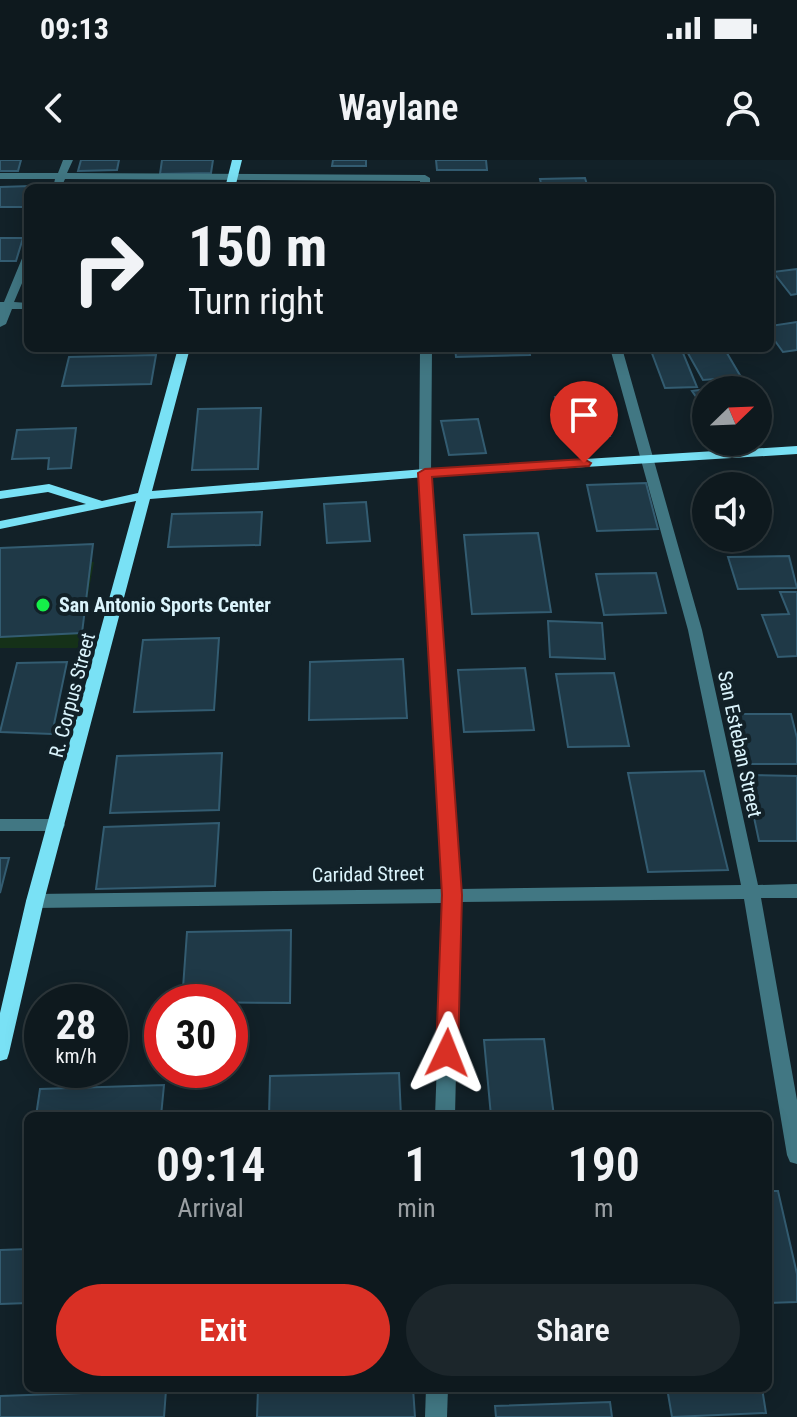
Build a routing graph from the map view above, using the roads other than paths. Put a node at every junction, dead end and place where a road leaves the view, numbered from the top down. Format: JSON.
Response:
{"nodes":[{"id":1,"x":68,"y":160,"type":"edge"},
{"id":2,"x":237,"y":160,"type":"edge"},
{"id":3,"x":0,"y":176,"type":"edge"},
{"id":4,"x":59,"y":183,"type":"edge"},
{"id":5,"x":231,"y":183,"type":"edge"},
{"id":6,"x":425,"y":183,"type":"edge"},
{"id":7,"x":24,"y":264,"type":"edge"},
{"id":8,"x":4,"y":306,"type":"edge"},
{"id":9,"x":0,"y":324,"type":"edge"},
{"id":10,"x":183,"y":352,"type":"edge"},
{"id":11,"x":426,"y":352,"type":"edge"},
{"id":12,"x":617,"y":352,"type":"edge"},
{"id":13,"x":797,"y":450,"type":"edge"},
{"id":14,"x":648,"y":459,"type":"junction"},
{"id":15,"x":425,"y":473,"type":"junction"},
{"id":16,"x":0,"y":495,"type":"edge"},
{"id":17,"x":143,"y":496,"type":"junction"},
{"id":18,"x":99,"y":504,"type":"junction"},
{"id":19,"x":0,"y":525,"type":"edge"},
{"id":20,"x":0,"y":825,"type":"edge"},
{"id":21,"x":57,"y":825,"type":"junction"},
{"id":22,"x":751,"y":891,"type":"junction"},
{"id":23,"x":797,"y":891,"type":"edge"},
{"id":24,"x":452,"y":895,"type":"junction"},
{"id":25,"x":35,"y":901,"type":"junction"},
{"id":26,"x":0,"y":1053,"type":"edge"},
{"id":27,"x":445,"y":1112,"type":"edge"},
{"id":28,"x":797,"y":1155,"type":"edge"},
{"id":29,"x":437,"y":1392,"type":"edge"},
{"id":30,"x":436,"y":1417,"type":"edge"}],
"edges":[{"from":1,"to":4,"type":"street"},
{"from":2,"to":5,"type":"street"},
{"from":3,"to":4,"type":"street"},
{"from":4,"to":5,"type":"street"},
{"from":5,"to":6,"type":"street"},
{"from":7,"to":8,"type":"street"},
{"from":8,"to":9,"type":"street"},
{"from":10,"to":17,"type":"street","name":"R. Corpus Street"},
{"from":11,"to":15,"type":"street"},
{"from":12,"to":14,"type":"street","name":"San Esteban Street"},
{"from":13,"to":14,"type":"street"},
{"from":14,"to":15,"type":"street"},
{"from":14,"to":22,"type":"street","name":"San Esteban Street"},
{"from":15,"to":17,"type":"street"},
{"from":15,"to":24,"type":"street"},
{"from":16,"to":18,"type":"street"},
{"from":17,"to":18,"type":"street"},
{"from":17,"to":21,"type":"street","name":"R. Corpus Street"},
{"from":18,"to":19,"type":"street"},
{"from":20,"to":21,"type":"street"},
{"from":21,"to":25,"type":"street","name":"R. Corpus Street"},
{"from":22,"to":23,"type":"street","name":"Caridad Street"},
{"from":22,"to":24,"type":"street","name":"Caridad Street"},
{"from":22,"to":28,"type":"street","name":"San Esteban Street"},
{"from":24,"to":25,"type":"street","name":"Caridad Street"},
{"from":24,"to":27,"type":"street"},
{"from":25,"to":26,"type":"street","name":"R. Corpus Street"},
{"from":29,"to":30,"type":"street"}]}
